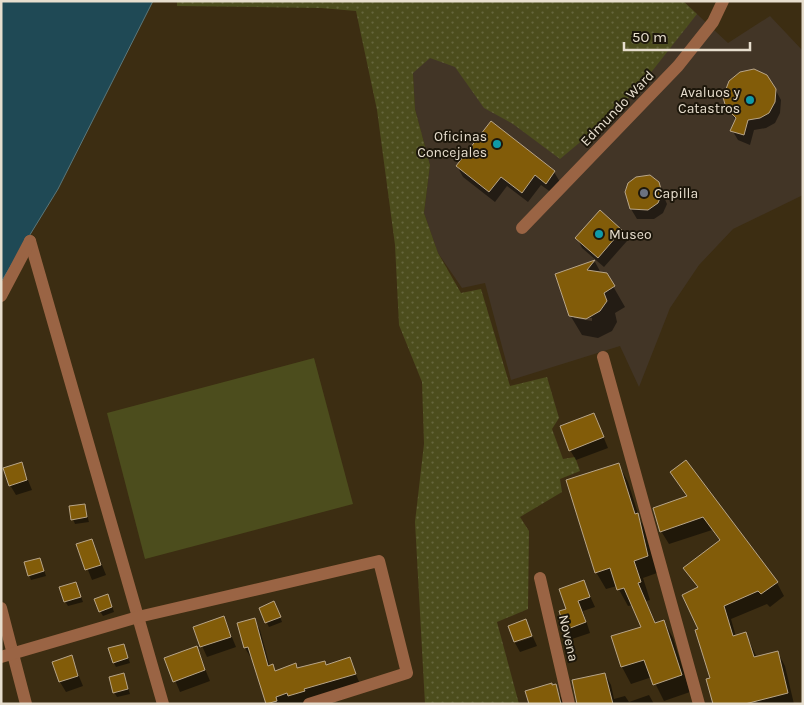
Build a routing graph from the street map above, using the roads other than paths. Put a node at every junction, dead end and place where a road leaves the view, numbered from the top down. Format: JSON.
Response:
{"nodes":[{"id":1,"x":723,"y":1,"type":"edge"},
{"id":2,"x":522,"y":228,"type":"dead end"},
{"id":3,"x":1,"y":296,"type":"edge"},
{"id":4,"x":603,"y":357,"type":"dead end"},
{"id":5,"x":540,"y":578,"type":"dead end"},
{"id":6,"x":1,"y":608,"type":"edge"},
{"id":7,"x":138,"y":617,"type":"junction"},
{"id":8,"x":7,"y":656,"type":"edge"},
{"id":9,"x":344,"y":698,"type":"edge"},
{"id":10,"x":26,"y":704,"type":"edge"},
{"id":11,"x":163,"y":704,"type":"edge"},
{"id":12,"x":309,"y":704,"type":"edge"},
{"id":13,"x":568,"y":704,"type":"edge"},
{"id":14,"x":698,"y":704,"type":"edge"}],
"edges":[{"from":1,"to":2,"type":"street","name":"Edmundo Ward"},
{"from":3,"to":7,"type":"street"},
{"from":4,"to":14,"type":"street"},
{"from":5,"to":13,"type":"street","name":"Novena"},
{"from":6,"to":8,"type":"street"},
{"from":7,"to":8,"type":"street"},
{"from":7,"to":9,"type":"street"},
{"from":7,"to":11,"type":"street"},
{"from":8,"to":10,"type":"street"},
{"from":9,"to":12,"type":"street"}]}
